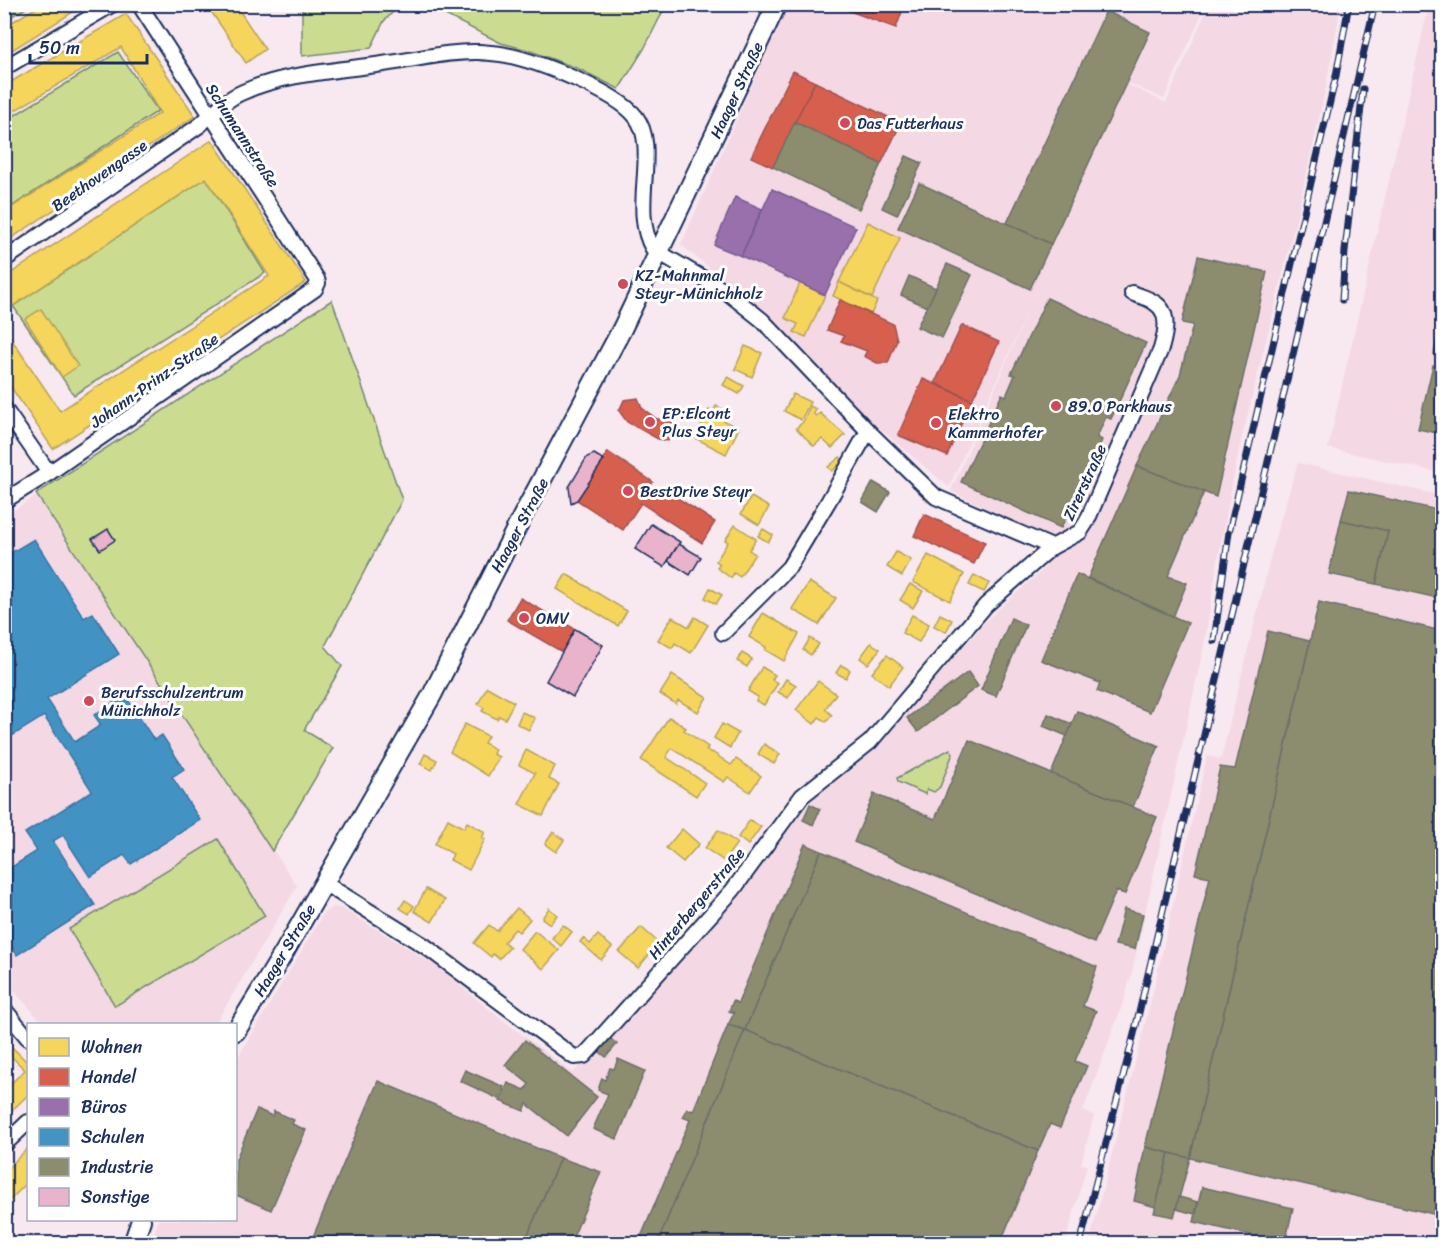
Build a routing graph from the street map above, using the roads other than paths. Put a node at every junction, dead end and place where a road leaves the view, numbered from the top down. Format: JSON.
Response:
{"nodes":[{"id":1,"x":113,"y":4,"type":"edge"},
{"id":2,"x":139,"y":4,"type":"edge"},
{"id":3,"x":777,"y":4,"type":"edge"},
{"id":4,"x":4,"y":68,"type":"edge"},
{"id":5,"x":211,"y":115,"type":"junction"},
{"id":6,"x":658,"y":254,"type":"junction"},
{"id":7,"x":4,"y":260,"type":"edge"},
{"id":8,"x":318,"y":284,"type":"joint"},
{"id":9,"x":1132,"y":293,"type":"dead end"},
{"id":10,"x":4,"y":408,"type":"edge"},
{"id":11,"x":868,"y":431,"type":"junction"},
{"id":12,"x":49,"y":473,"type":"junction"},
{"id":13,"x":4,"y":501,"type":"edge"},
{"id":14,"x":1052,"y":547,"type":"junction"},
{"id":15,"x":723,"y":633,"type":"dead end"},
{"id":16,"x":324,"y":883,"type":"junction"},
{"id":17,"x":4,"y":1009,"type":"edge"},
{"id":18,"x":237,"y":1029,"type":"edge"},
{"id":19,"x":27,"y":1037,"type":"edge"},
{"id":20,"x":27,"y":1123,"type":"edge"},
{"id":21,"x":4,"y":1145,"type":"edge"},
{"id":22,"x":141,"y":1221,"type":"edge"},
{"id":23,"x":133,"y":1244,"type":"edge"}],
"edges":[{"from":1,"to":4,"type":"street"},
{"from":2,"to":5,"type":"street","name":"Schumannstraße"},
{"from":3,"to":6,"type":"main road","name":"Haager Straße"},
{"from":5,"to":6,"type":"street","name":"Beethovengasse"},
{"from":5,"to":7,"type":"street","name":"Beethovengasse"},
{"from":5,"to":8,"type":"street","name":"Schumannstraße"},
{"from":6,"to":11,"type":"street"},
{"from":6,"to":16,"type":"main road","name":"Haager Straße"},
{"from":8,"to":12,"type":"street","name":"Johann-Prinz-Straße"},
{"from":9,"to":14,"type":"street","name":"Zirerstraße"},
{"from":10,"to":12,"type":"street"},
{"from":11,"to":14,"type":"street"},
{"from":11,"to":15,"type":"street"},
{"from":12,"to":13,"type":"street","name":"Johann-Prinz-Straße"},
{"from":14,"to":16,"type":"street","name":"Hinterbergerstraße"},
{"from":16,"to":18,"type":"main road","name":"Haager Straße"},
{"from":17,"to":19,"type":"street"},
{"from":20,"to":21,"type":"street"},
{"from":22,"to":23,"type":"main road"}]}
